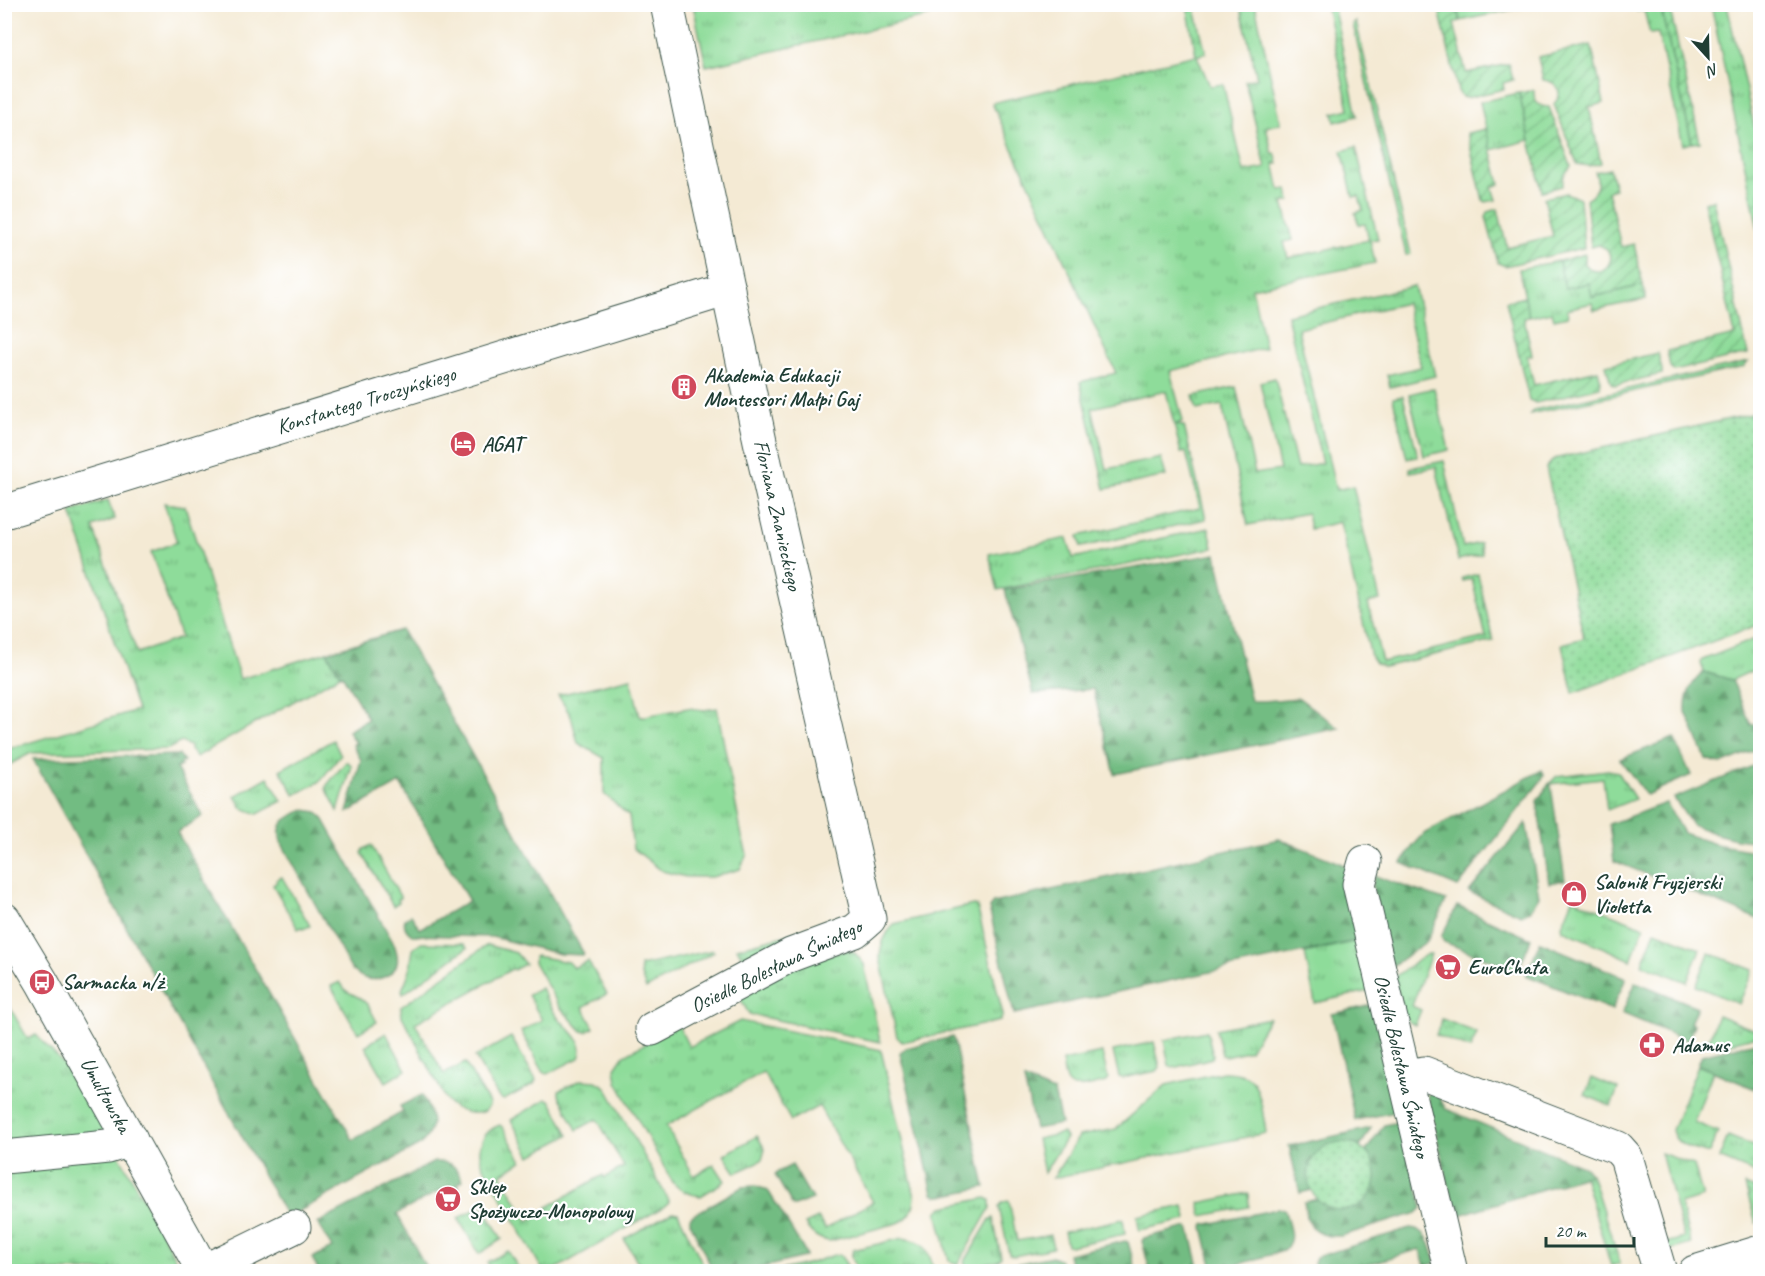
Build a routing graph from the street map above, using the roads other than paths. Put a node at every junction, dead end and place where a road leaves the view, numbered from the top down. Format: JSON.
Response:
{"nodes":[{"id":1,"x":666,"y":4,"type":"edge"},
{"id":2,"x":728,"y":289,"type":"junction"},
{"id":3,"x":4,"y":512,"type":"edge"},
{"id":4,"x":1365,"y":862,"type":"dead end"},
{"id":5,"x":4,"y":919,"type":"edge"},
{"id":6,"x":869,"y":920,"type":"joint"},
{"id":7,"x":652,"y":1029,"type":"dead end"},
{"id":8,"x":1404,"y":1076,"type":"junction"},
{"id":9,"x":131,"y":1140,"type":"junction"},
{"id":10,"x":4,"y":1157,"type":"edge"},
{"id":11,"x":294,"y":1227,"type":"dead end"},
{"id":12,"x":1761,"y":1252,"type":"edge"},
{"id":13,"x":204,"y":1271,"type":"edge"},
{"id":14,"x":1451,"y":1272,"type":"edge"},
{"id":15,"x":1660,"y":1272,"type":"edge"},
{"id":16,"x":1695,"y":1272,"type":"edge"}],
"edges":[{"from":1,"to":2,"type":"street","name":"Floriana Znanieckiego"},
{"from":2,"to":3,"type":"street","name":"Konstantego Troczyńskiego"},
{"from":2,"to":6,"type":"street","name":"Floriana Znanieckiego"},
{"from":4,"to":8,"type":"street","name":"Osiedle Bolesława Śmiałego"},
{"from":5,"to":9,"type":"street","name":"Umultowska"},
{"from":6,"to":7,"type":"street","name":"Osiedle Bolesława Śmiałego"},
{"from":8,"to":14,"type":"street","name":"Osiedle Bolesława Śmiałego"},
{"from":8,"to":15,"type":"street"},
{"from":9,"to":10,"type":"street"},
{"from":9,"to":13,"type":"street","name":"Umultowska"},
{"from":11,"to":13,"type":"street"},
{"from":12,"to":16,"type":"street"}]}
